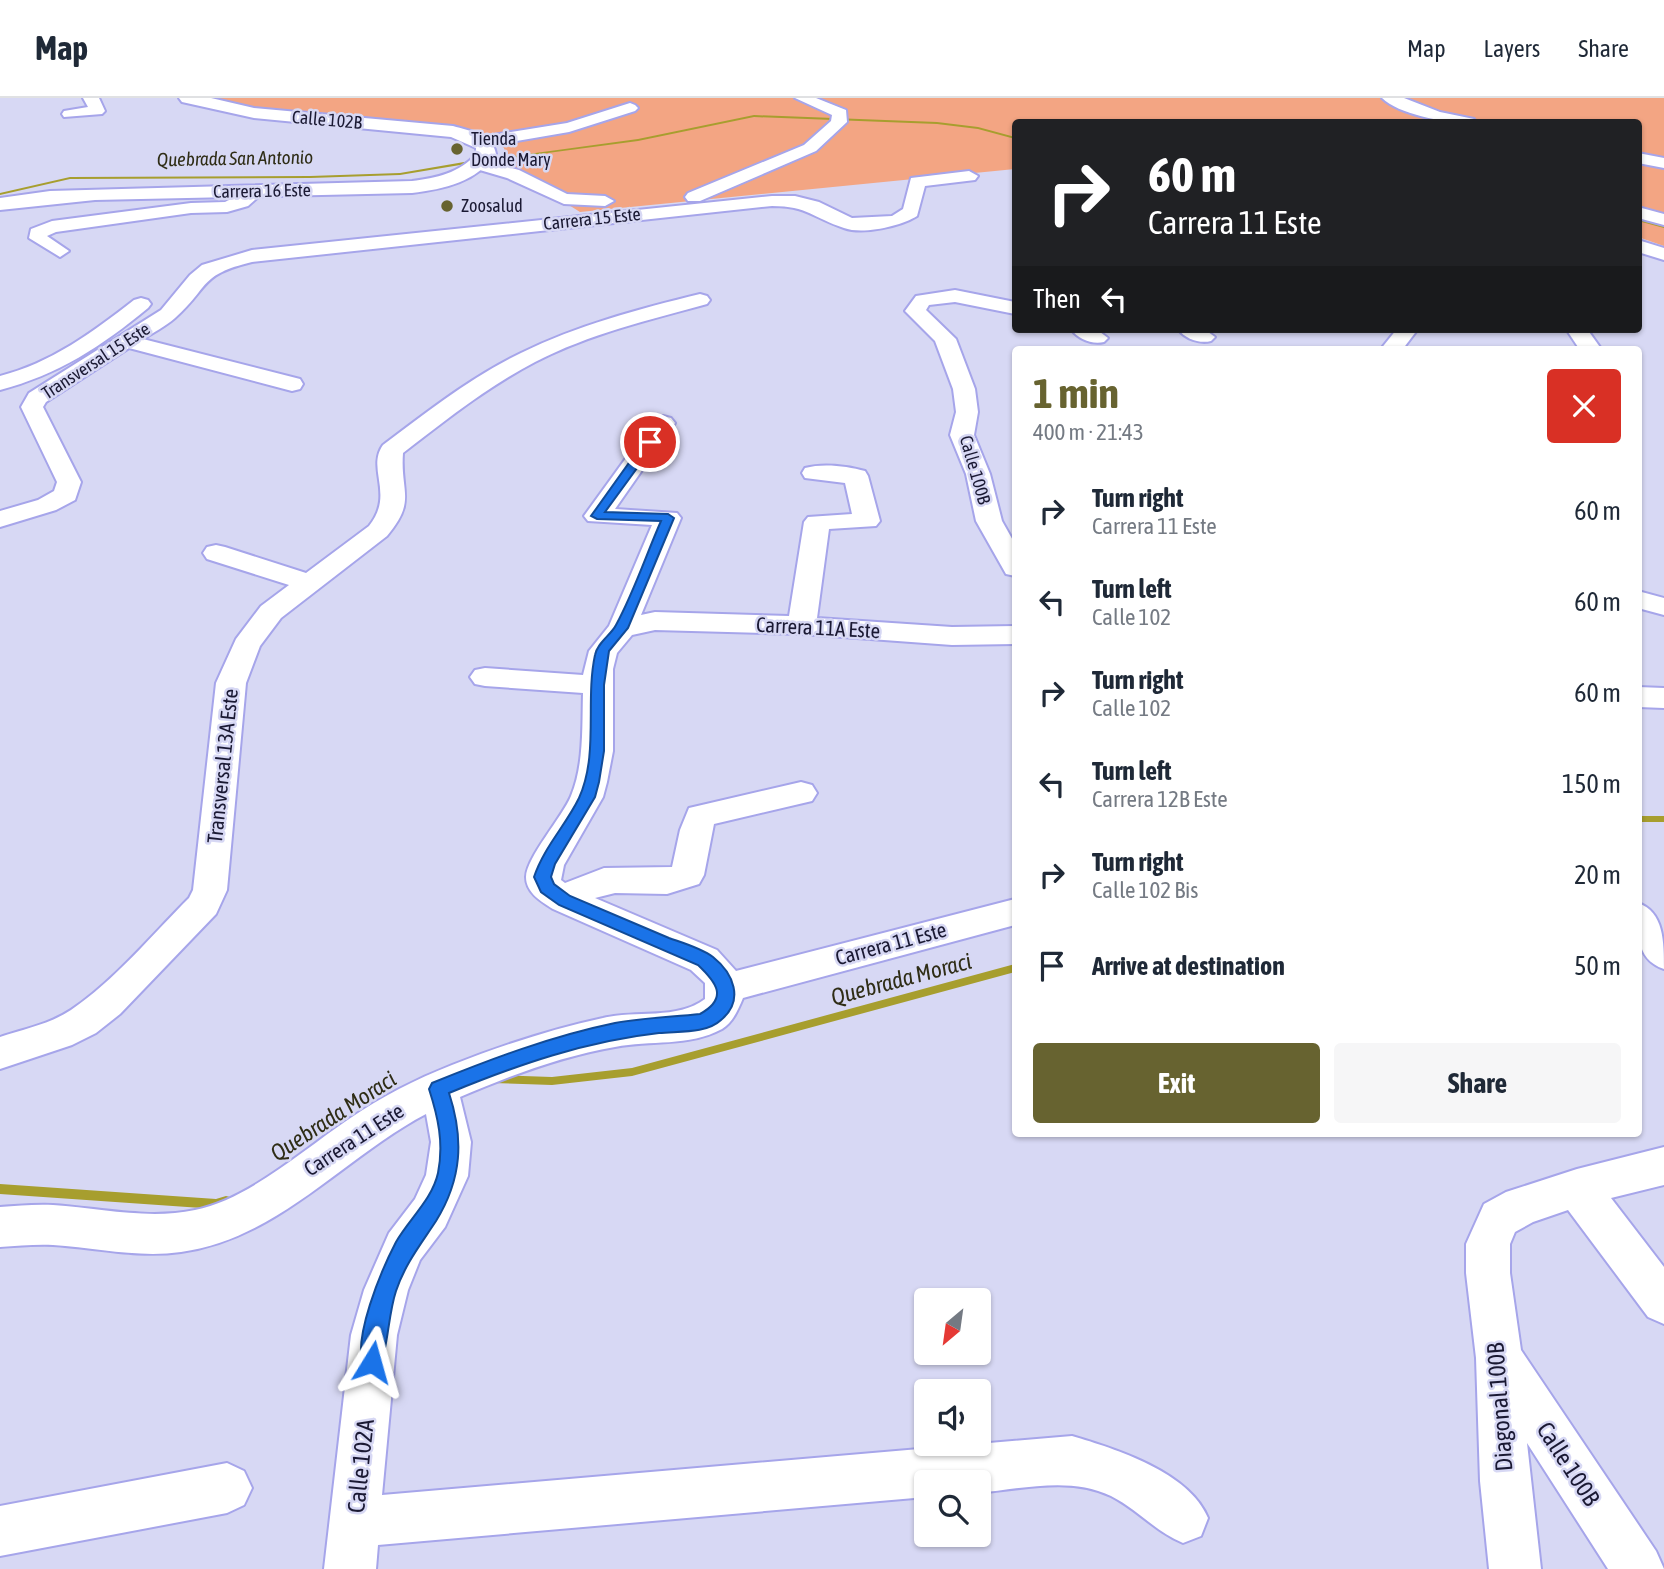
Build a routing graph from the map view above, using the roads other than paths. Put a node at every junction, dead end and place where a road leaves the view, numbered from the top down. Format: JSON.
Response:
{"nodes":[{"id":1,"x":91,"y":98,"type":"edge"},
{"id":2,"x":188,"y":98,"type":"edge"},
{"id":3,"x":803,"y":98,"type":"edge"},
{"id":4,"x":1390,"y":98,"type":"edge"},
{"id":5,"x":630,"y":108,"type":"dead end"},
{"id":6,"x":70,"y":114,"type":"dead end"},
{"id":7,"x":1452,"y":119,"type":"edge"},
{"id":8,"x":475,"y":139,"type":"junction"},
{"id":9,"x":1642,"y":159,"type":"edge"},
{"id":10,"x":1664,"y":163,"type":"edge"},
{"id":11,"x":479,"y":164,"type":"junction"},
{"id":12,"x":970,"y":176,"type":"dead end"},
{"id":13,"x":256,"y":191,"type":"junction"},
{"id":14,"x":0,"y":204,"type":"edge"},
{"id":15,"x":1642,"y":213,"type":"edge"},
{"id":16,"x":1664,"y":220,"type":"edge"},
{"id":17,"x":1642,"y":247,"type":"edge"},
{"id":18,"x":60,"y":251,"type":"dead end"},
{"id":19,"x":1664,"y":254,"type":"edge"},
{"id":20,"x":223,"y":262,"type":"joint"},
{"id":21,"x":700,"y":300,"type":"dead end"},
{"id":22,"x":141,"y":304,"type":"dead end"},
{"id":23,"x":1012,"y":307,"type":"edge"},
{"id":24,"x":125,"y":341,"type":"junction"},
{"id":25,"x":0,"y":383,"type":"edge"},
{"id":26,"x":292,"y":384,"type":"dead end"},
{"id":27,"x":663,"y":423,"type":"dead end"},
{"id":28,"x":814,"y":473,"type":"dead end"},
{"id":29,"x":0,"y":519,"type":"edge"},
{"id":30,"x":216,"y":553,"type":"dead end"},
{"id":31,"x":1012,"y":563,"type":"edge"},
{"id":32,"x":310,"y":583,"type":"junction"},
{"id":33,"x":1642,"y":600,"type":"edge"},
{"id":34,"x":1664,"y":607,"type":"edge"},
{"id":35,"x":802,"y":625,"type":"junction"},
{"id":36,"x":622,"y":628,"type":"junction"},
{"id":37,"x":1012,"y":635,"type":"edge"},
{"id":38,"x":485,"y":677,"type":"dead end"},
{"id":39,"x":597,"y":685,"type":"junction"},
{"id":40,"x":1642,"y":697,"type":"edge"},
{"id":41,"x":1664,"y":698,"type":"edge"},
{"id":42,"x":800,"y":793,"type":"dead end"},
{"id":43,"x":565,"y":900,"type":"junction"},
{"id":44,"x":1012,"y":913,"type":"edge"},
{"id":45,"x":1642,"y":922,"type":"edge"},
{"id":46,"x":1664,"y":954,"type":"edge"},
{"id":47,"x":726,"y":988,"type":"junction"},
{"id":48,"x":0,"y":1053,"type":"edge"},
{"id":49,"x":438,"y":1089,"type":"junction"},
{"id":50,"x":1664,"y":1166,"type":"edge"},
{"id":51,"x":1577,"y":1188,"type":"junction"},
{"id":52,"x":0,"y":1227,"type":"edge"},
{"id":53,"x":1664,"y":1302,"type":"edge"},
{"id":54,"x":1499,"y":1358,"type":"junction"},
{"id":55,"x":227,"y":1488,"type":"dead end"},
{"id":56,"x":1182,"y":1518,"type":"dead end"},
{"id":57,"x":355,"y":1522,"type":"junction"},
{"id":58,"x":0,"y":1531,"type":"edge"},
{"id":59,"x":351,"y":1569,"type":"edge"},
{"id":60,"x":1515,"y":1569,"type":"edge"},
{"id":61,"x":1638,"y":1569,"type":"edge"}],
"edges":[{"from":1,"to":6,"type":"street"},
{"from":2,"to":8,"type":"main road","name":"Calle 102B"},
{"from":3,"to":11,"type":"street"},
{"from":4,"to":7,"type":"street"},
{"from":5,"to":8,"type":"street"},
{"from":8,"to":11,"type":"main road"},
{"from":9,"to":10,"type":"street"},
{"from":11,"to":13,"type":"main road","name":"Carrera 16 Este"},
{"from":12,"to":20,"type":"street","name":"Carrera 15 Este"},
{"from":13,"to":14,"type":"main road","name":"Carrera 16 Este"},
{"from":13,"to":18,"type":"street"},
{"from":15,"to":16,"type":"street"},
{"from":17,"to":19,"type":"street"},
{"from":20,"to":24,"type":"street","name":"Transversal 15 Este"},
{"from":21,"to":32,"type":"street","name":"Transversal 13A Este"},
{"from":22,"to":25,"type":"street"},
{"from":23,"to":31,"type":"street","name":"Calle 100B"},
{"from":24,"to":26,"type":"street"},
{"from":24,"to":29,"type":"street","name":"Transversal 15 Este"},
{"from":27,"to":36,"type":"street"},
{"from":28,"to":35,"type":"street"},
{"from":30,"to":32,"type":"street"},
{"from":32,"to":48,"type":"street","name":"Transversal 13A Este"},
{"from":33,"to":34,"type":"street"},
{"from":35,"to":36,"type":"street","name":"Carrera 11A Este"},
{"from":35,"to":37,"type":"street","name":"Carrera 11A Este"},
{"from":36,"to":39,"type":"street"},
{"from":38,"to":39,"type":"street"},
{"from":39,"to":43,"type":"street"},
{"from":40,"to":41,"type":"street"},
{"from":42,"to":43,"type":"street"},
{"from":43,"to":47,"type":"street"},
{"from":44,"to":47,"type":"street","name":"Carrera 11 Este"},
{"from":45,"to":46,"type":"street"},
{"from":47,"to":49,"type":"street","name":"Carrera 11 Este"},
{"from":49,"to":52,"type":"street","name":"Carrera 11 Este"},
{"from":49,"to":57,"type":"street","name":"Calle 102A"},
{"from":50,"to":51,"type":"street"},
{"from":51,"to":53,"type":"street"},
{"from":51,"to":54,"type":"street","name":"Diagonal 100B"},
{"from":54,"to":60,"type":"street","name":"Diagonal 100B"},
{"from":54,"to":61,"type":"street","name":"Calle 100B"},
{"from":55,"to":58,"type":"street"},
{"from":56,"to":57,"type":"street"},
{"from":57,"to":59,"type":"street","name":"Calle 102A"}]}
